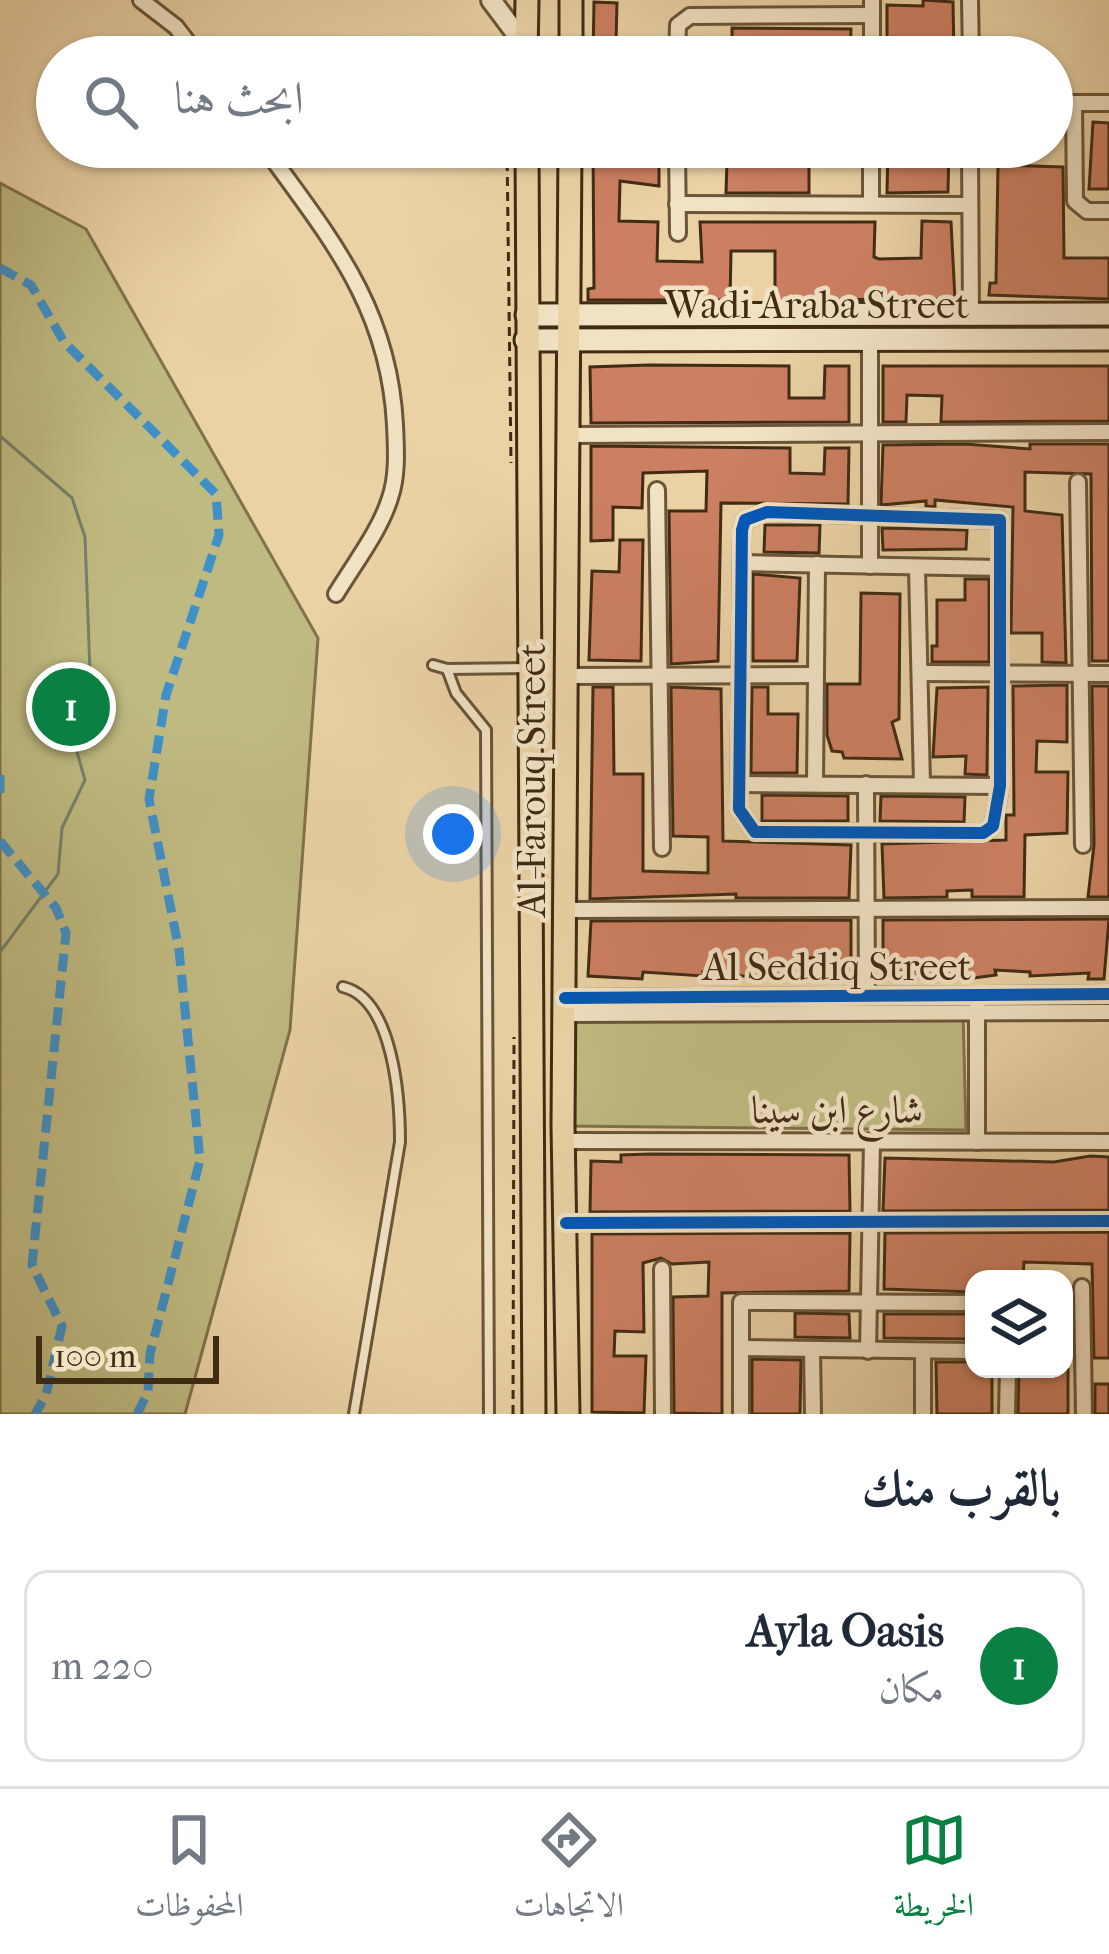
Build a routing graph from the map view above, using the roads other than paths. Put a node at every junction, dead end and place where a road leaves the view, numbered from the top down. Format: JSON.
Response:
{"nodes":[{"id":1,"x":141,"y":0,"type":"edge"},
{"id":2,"x":491,"y":0,"type":"edge"},
{"id":3,"x":527,"y":0,"type":"edge"},
{"id":4,"x":571,"y":0,"type":"edge"},
{"id":5,"x":970,"y":0,"type":"edge"},
{"id":6,"x":872,"y":8,"type":"edge"},
{"id":7,"x":183,"y":36,"type":"edge"},
{"id":8,"x":515,"y":36,"type":"edge"},
{"id":9,"x":526,"y":36,"type":"edge"},
{"id":10,"x":571,"y":36,"type":"edge"},
{"id":11,"x":678,"y":36,"type":"edge"},
{"id":12,"x":971,"y":36,"type":"edge"},
{"id":13,"x":1074,"y":103,"type":"joint"},
{"id":14,"x":1109,"y":103,"type":"edge"},
{"id":15,"x":279,"y":168,"type":"edge"},
{"id":16,"x":527,"y":168,"type":"edge"},
{"id":17,"x":570,"y":168,"type":"edge"},
{"id":18,"x":677,"y":168,"type":"edge"},
{"id":19,"x":871,"y":168,"type":"edge"},
{"id":20,"x":970,"y":168,"type":"edge"},
{"id":21,"x":676,"y":204,"type":"junction"},
{"id":22,"x":871,"y":204,"type":"junction"},
{"id":23,"x":969,"y":205,"type":"junction"},
{"id":24,"x":1109,"y":211,"type":"edge"},
{"id":25,"x":678,"y":232,"type":"dead end"},
{"id":26,"x":971,"y":314,"type":"junction"},
{"id":27,"x":1109,"y":314,"type":"edge"},
{"id":28,"x":527,"y":315,"type":"junction"},
{"id":29,"x":569,"y":315,"type":"junction"},
{"id":30,"x":1109,"y":339,"type":"edge"},
{"id":31,"x":526,"y":340,"type":"junction"},
{"id":32,"x":569,"y":340,"type":"junction"},
{"id":33,"x":870,"y":340,"type":"junction"},
{"id":34,"x":1109,"y":432,"type":"edge"},
{"id":35,"x":870,"y":434,"type":"junction"},
{"id":36,"x":568,"y":435,"type":"junction"},
{"id":37,"x":1078,"y":482,"type":"dead end"},
{"id":38,"x":657,"y":490,"type":"dead end"},
{"id":39,"x":869,"y":517,"type":"junction"},
{"id":40,"x":742,"y":563,"type":"junction"},
{"id":41,"x":818,"y":564,"type":"junction"},
{"id":42,"x":870,"y":566,"type":"junction"},
{"id":43,"x":917,"y":568,"type":"junction"},
{"id":44,"x":1000,"y":568,"type":"junction"},
{"id":45,"x":336,"y":594,"type":"dead end"},
{"id":46,"x":433,"y":664,"type":"dead end"},
{"id":47,"x":530,"y":668,"type":"junction"},
{"id":48,"x":447,"y":669,"type":"junction"},
{"id":49,"x":921,"y":673,"type":"junction"},
{"id":50,"x":1002,"y":673,"type":"junction"},
{"id":51,"x":1081,"y":674,"type":"junction"},
{"id":52,"x":1109,"y":674,"type":"edge"},
{"id":53,"x":742,"y":675,"type":"junction"},
{"id":54,"x":816,"y":675,"type":"junction"},
{"id":55,"x":568,"y":676,"type":"junction"},
{"id":56,"x":660,"y":676,"type":"junction"},
{"id":57,"x":568,"y":782,"type":"junction"},
{"id":58,"x":815,"y":783,"type":"junction"},
{"id":59,"x":531,"y":784,"type":"junction"},
{"id":60,"x":739,"y":784,"type":"junction"},
{"id":61,"x":866,"y":784,"type":"junction"},
{"id":62,"x":922,"y":784,"type":"junction"},
{"id":63,"x":1000,"y":786,"type":"junction"},
{"id":64,"x":865,"y":834,"type":"junction"},
{"id":65,"x":1083,"y":845,"type":"dead end"},
{"id":66,"x":662,"y":848,"type":"dead end"},
{"id":67,"x":1109,"y":908,"type":"edge"},
{"id":68,"x":868,"y":909,"type":"junction"},
{"id":69,"x":566,"y":910,"type":"junction"},
{"id":70,"x":343,"y":987,"type":"dead end"},
{"id":71,"x":1109,"y":994,"type":"edge"},
{"id":72,"x":867,"y":995,"type":"junction"},
{"id":73,"x":977,"y":995,"type":"junction"},
{"id":74,"x":566,"y":1006,"type":"junction"},
{"id":75,"x":978,"y":1012,"type":"junction"},
{"id":76,"x":1109,"y":1012,"type":"edge"},
{"id":77,"x":565,"y":1141,"type":"junction"},
{"id":78,"x":872,"y":1142,"type":"junction"},
{"id":79,"x":976,"y":1142,"type":"junction"},
{"id":80,"x":1109,"y":1142,"type":"edge"},
{"id":81,"x":1109,"y":1221,"type":"edge"},
{"id":82,"x":872,"y":1222,"type":"junction"},
{"id":83,"x":566,"y":1223,"type":"junction"},
{"id":84,"x":662,"y":1270,"type":"dead end"},
{"id":85,"x":1082,"y":1287,"type":"dead end"},
{"id":86,"x":870,"y":1302,"type":"junction"},
{"id":87,"x":965,"y":1303,"type":"edge"},
{"id":88,"x":534,"y":1321,"type":"junction"},
{"id":89,"x":568,"y":1322,"type":"junction"},
{"id":90,"x":741,"y":1348,"type":"junction"},
{"id":91,"x":812,"y":1350,"type":"junction"},
{"id":92,"x":868,"y":1352,"type":"junction"},
{"id":93,"x":923,"y":1352,"type":"junction"},
{"id":94,"x":965,"y":1352,"type":"edge"},
{"id":95,"x":1008,"y":1378,"type":"edge"},
{"id":96,"x":353,"y":1414,"type":"edge"},
{"id":97,"x":489,"y":1414,"type":"edge"},
{"id":98,"x":534,"y":1414,"type":"edge"},
{"id":99,"x":568,"y":1414,"type":"edge"},
{"id":100,"x":662,"y":1414,"type":"edge"},
{"id":101,"x":741,"y":1414,"type":"edge"},
{"id":102,"x":813,"y":1414,"type":"edge"},
{"id":103,"x":923,"y":1414,"type":"edge"},
{"id":104,"x":1007,"y":1414,"type":"edge"},
{"id":105,"x":1084,"y":1414,"type":"edge"}],
"edges":[{"from":1,"to":7,"type":"street"},
{"from":2,"to":8,"type":"street"},
{"from":3,"to":9,"type":"main road"},
{"from":4,"to":10,"type":"main road"},
{"from":5,"to":12,"type":"street"},
{"from":6,"to":11,"type":"street"},
{"from":13,"to":14,"type":"street"},
{"from":13,"to":24,"type":"street"},
{"from":15,"to":45,"type":"street"},
{"from":16,"to":28,"type":"main road","name":"Al-Farouq Street"},
{"from":17,"to":29,"type":"main road","name":"Al-Farouq Street"},
{"from":18,"to":21,"type":"street"},
{"from":19,"to":22,"type":"street"},
{"from":20,"to":23,"type":"street"},
{"from":21,"to":22,"type":"street"},
{"from":21,"to":25,"type":"street"},
{"from":22,"to":23,"type":"street"},
{"from":23,"to":26,"type":"street"},
{"from":26,"to":27,"type":"main road","name":"Wadi Araba Street"},
{"from":26,"to":29,"type":"main road","name":"Wadi Araba Street"},
{"from":28,"to":29,"type":"main road","name":"Wadi Araba Street"},
{"from":28,"to":31,"type":"main road","name":"Al-Farouq Street"},
{"from":29,"to":32,"type":"main road","name":"Al-Farouq Street"},
{"from":30,"to":33,"type":"main road","name":"Wadi Araba Street"},
{"from":31,"to":32,"type":"main road","name":"Wadi Araba Street"},
{"from":31,"to":47,"type":"main road","name":"Al-Farouq Street"},
{"from":32,"to":33,"type":"main road","name":"Wadi Araba Street"},
{"from":32,"to":36,"type":"main road","name":"Al-Farouq Street"},
{"from":33,"to":35,"type":"street"},
{"from":34,"to":35,"type":"street"},
{"from":35,"to":36,"type":"street"},
{"from":35,"to":39,"type":"street"},
{"from":36,"to":55,"type":"main road","name":"Al-Farouq Street"},
{"from":37,"to":51,"type":"street"},
{"from":38,"to":56,"type":"street"},
{"from":39,"to":40,"type":"street"},
{"from":39,"to":42,"type":"street"},
{"from":39,"to":44,"type":"street"},
{"from":40,"to":41,"type":"street"},
{"from":40,"to":53,"type":"street"},
{"from":41,"to":42,"type":"street"},
{"from":41,"to":54,"type":"street"},
{"from":42,"to":43,"type":"street"},
{"from":43,"to":44,"type":"street"},
{"from":43,"to":49,"type":"street"},
{"from":44,"to":50,"type":"street"},
{"from":46,"to":48,"type":"lane"},
{"from":47,"to":48,"type":"lane"},
{"from":47,"to":59,"type":"main road","name":"Al-Farouq Street"},
{"from":48,"to":97,"type":"lane"},
{"from":49,"to":50,"type":"street"},
{"from":49,"to":62,"type":"street"},
{"from":50,"to":51,"type":"street"},
{"from":50,"to":63,"type":"street"},
{"from":51,"to":52,"type":"street"},
{"from":51,"to":65,"type":"street"},
{"from":53,"to":54,"type":"street"},
{"from":53,"to":56,"type":"street"},
{"from":53,"to":60,"type":"street"},
{"from":54,"to":58,"type":"street"},
{"from":55,"to":56,"type":"street"},
{"from":55,"to":57,"type":"main road","name":"Al-Farouq Street"},
{"from":56,"to":66,"type":"street"},
{"from":57,"to":59,"type":"main road"},
{"from":57,"to":69,"type":"main road","name":"Al-Farouq Street"},
{"from":58,"to":60,"type":"street"},
{"from":58,"to":61,"type":"street"},
{"from":59,"to":88,"type":"main road","name":"Al-Farouq Street"},
{"from":60,"to":64,"type":"street"},
{"from":61,"to":62,"type":"street"},
{"from":61,"to":64,"type":"street"},
{"from":62,"to":63,"type":"street"},
{"from":63,"to":64,"type":"street"},
{"from":64,"to":68,"type":"street"},
{"from":67,"to":68,"type":"street"},
{"from":68,"to":69,"type":"street"},
{"from":68,"to":72,"type":"street"},
{"from":69,"to":74,"type":"main road","name":"Al-Farouq Street"},
{"from":70,"to":96,"type":"lane"},
{"from":71,"to":73,"type":"street","name":"Al Seddiq Street"},
{"from":72,"to":73,"type":"street","name":"Al Seddiq Street"},
{"from":72,"to":74,"type":"street","name":"Al Seddiq Street"},
{"from":73,"to":75,"type":"street"},
{"from":74,"to":75,"type":"street","name":"Al Seddiq Street"},
{"from":74,"to":77,"type":"main road","name":"Al-Farouq Street"},
{"from":75,"to":76,"type":"street","name":"Al Seddiq Street"},
{"from":75,"to":79,"type":"street"},
{"from":77,"to":78,"type":"street","name":"شارع ابن سينا"},
{"from":77,"to":83,"type":"main road","name":"Al-Farouq Street"},
{"from":78,"to":79,"type":"street","name":"شارع ابن سينا"},
{"from":78,"to":82,"type":"street"},
{"from":79,"to":80,"type":"street","name":"شارع ابن سينا"},
{"from":81,"to":82,"type":"street"},
{"from":82,"to":83,"type":"street"},
{"from":82,"to":86,"type":"street"},
{"from":83,"to":89,"type":"main road","name":"Al-Farouq Street"},
{"from":84,"to":100,"type":"street"},
{"from":85,"to":105,"type":"street"},
{"from":86,"to":87,"type":"street"},
{"from":86,"to":90,"type":"street"},
{"from":86,"to":92,"type":"street"},
{"from":88,"to":89,"type":"main road"},
{"from":88,"to":98,"type":"main road","name":"Al-Farouq Street"},
{"from":89,"to":99,"type":"main road","name":"Al-Farouq Street"},
{"from":90,"to":91,"type":"street"},
{"from":90,"to":101,"type":"street"},
{"from":91,"to":92,"type":"street"},
{"from":91,"to":102,"type":"street"},
{"from":92,"to":93,"type":"street"},
{"from":93,"to":94,"type":"street"},
{"from":93,"to":103,"type":"street"},
{"from":95,"to":104,"type":"street"}]}
